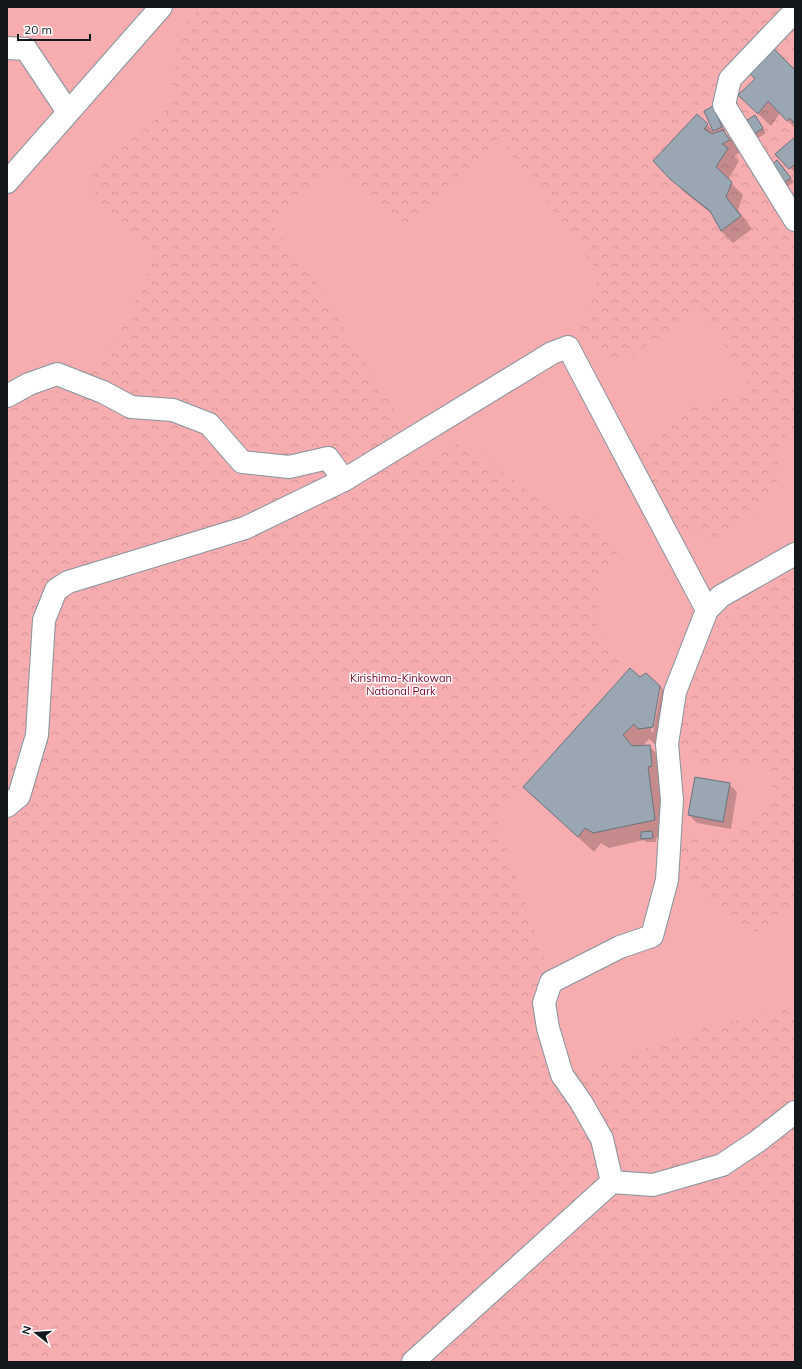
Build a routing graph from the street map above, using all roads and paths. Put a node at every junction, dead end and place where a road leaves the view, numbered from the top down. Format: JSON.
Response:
{"nodes":[{"id":1,"x":161,"y":7,"type":"edge"},
{"id":2,"x":795,"y":11,"type":"edge"},
{"id":3,"x":7,"y":48,"type":"edge"},
{"id":4,"x":68,"y":112,"type":"junction"},
{"id":5,"x":7,"y":182,"type":"edge"},
{"id":6,"x":795,"y":220,"type":"edge"},
{"id":7,"x":7,"y":396,"type":"edge"},
{"id":8,"x":344,"y":480,"type":"junction"},
{"id":9,"x":795,"y":554,"type":"edge"},
{"id":10,"x":707,"y":610,"type":"junction"},
{"id":11,"x":7,"y":806,"type":"edge"},
{"id":12,"x":795,"y":1112,"type":"edge"},
{"id":13,"x":612,"y":1182,"type":"junction"},
{"id":14,"x":414,"y":1362,"type":"edge"}],
"edges":[{"from":1,"to":4,"type":"street"},
{"from":2,"to":6,"type":"street"},
{"from":3,"to":4,"type":"street"},
{"from":4,"to":5,"type":"street"},
{"from":7,"to":8,"type":"street"},
{"from":8,"to":10,"type":"street"},
{"from":8,"to":11,"type":"street"},
{"from":9,"to":10,"type":"street"},
{"from":10,"to":13,"type":"street"},
{"from":12,"to":13,"type":"street"},
{"from":13,"to":14,"type":"street"}]}
